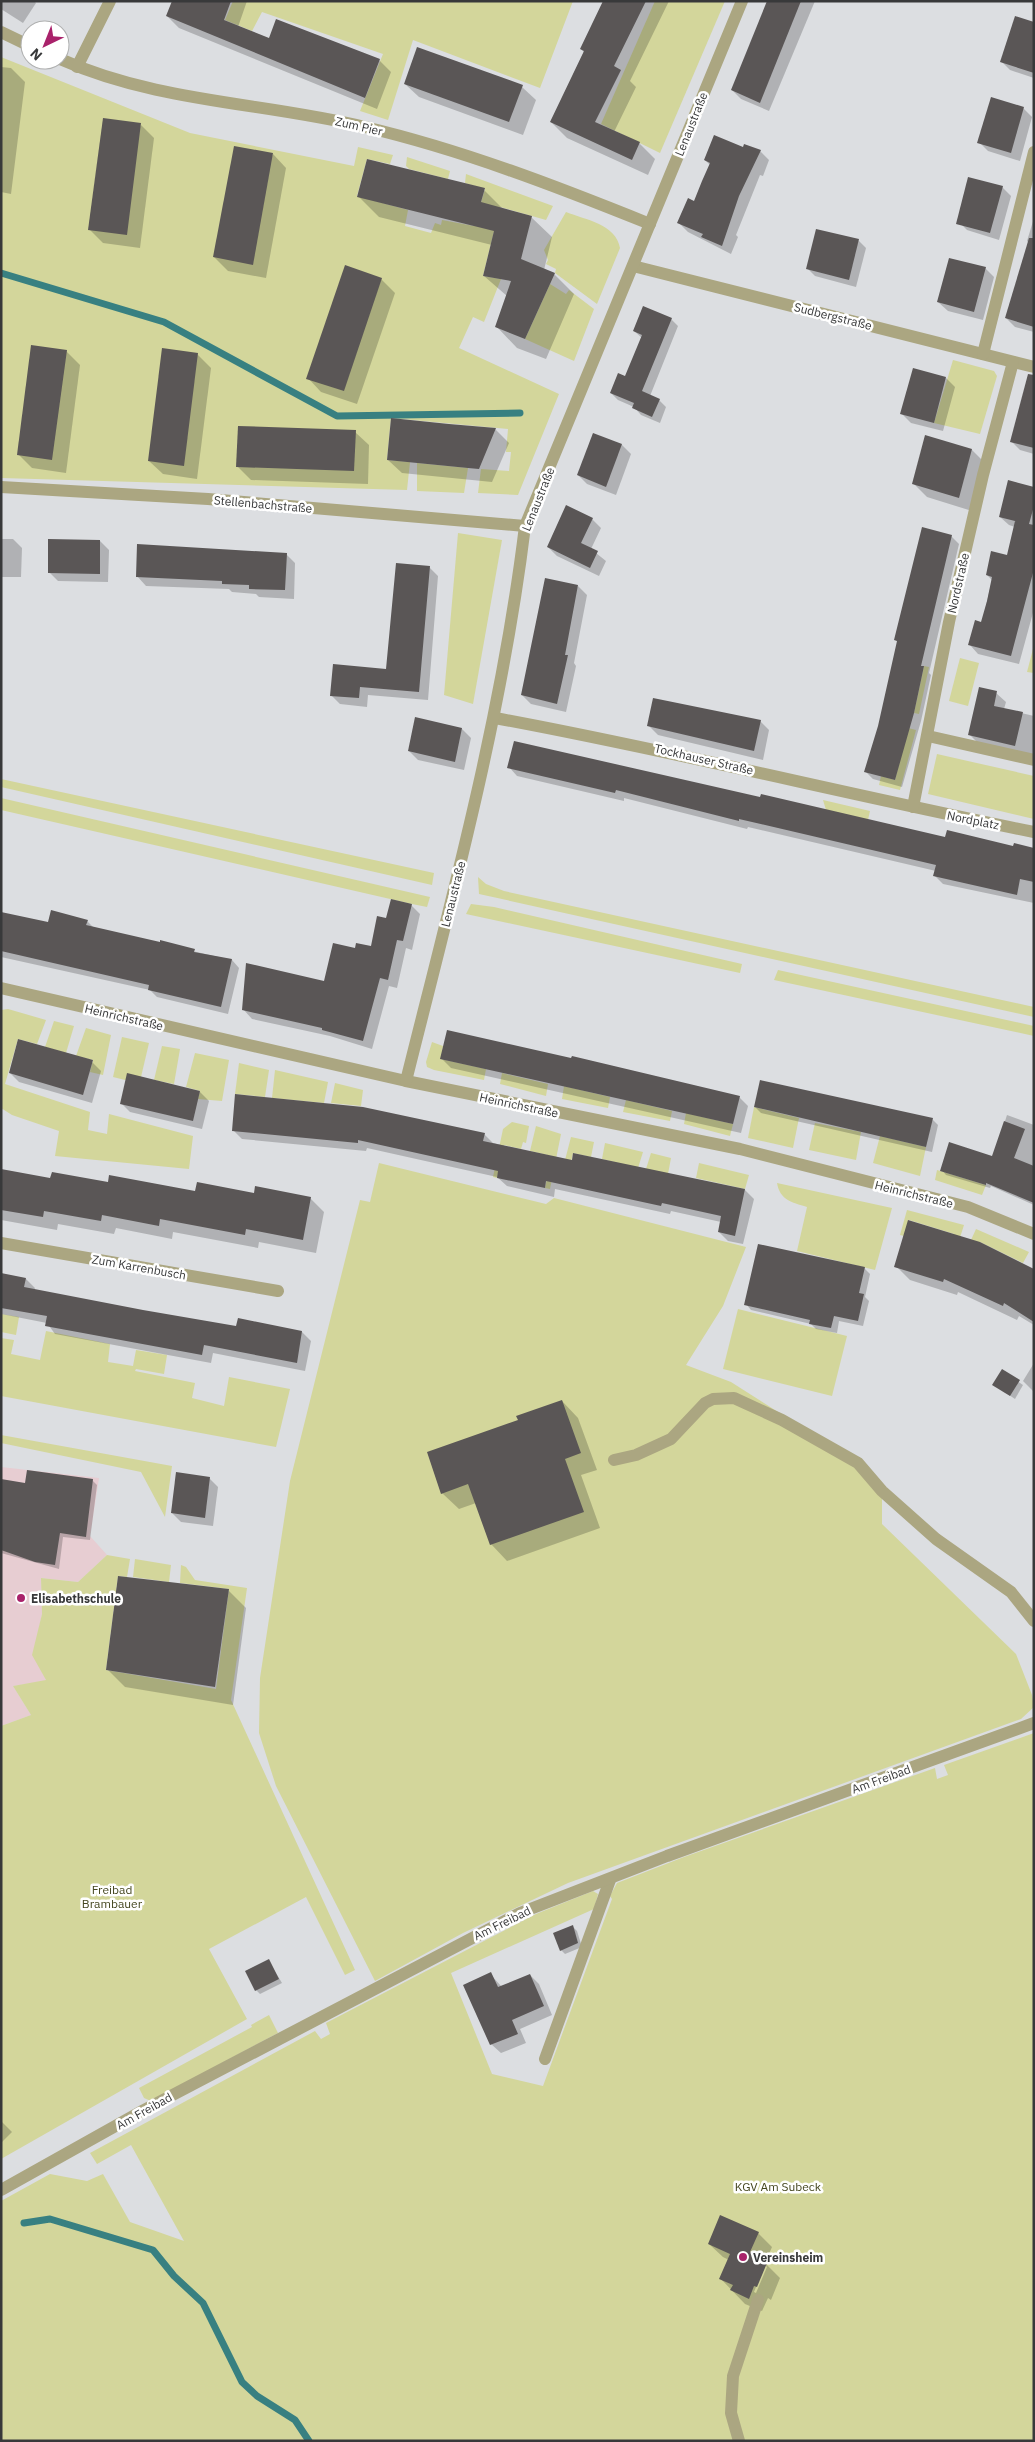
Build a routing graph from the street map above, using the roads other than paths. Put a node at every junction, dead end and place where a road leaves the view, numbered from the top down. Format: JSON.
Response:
{"nodes":[{"id":1,"x":110,"y":1,"type":"edge"},
{"id":2,"x":742,"y":1,"type":"edge"},
{"id":3,"x":1,"y":32,"type":"edge"},
{"id":4,"x":20,"y":41,"type":"edge"},
{"id":5,"x":70,"y":64,"type":"edge"},
{"id":6,"x":77,"y":67,"type":"junction"},
{"id":7,"x":1034,"y":152,"type":"edge"},
{"id":8,"x":650,"y":224,"type":"junction"},
{"id":9,"x":633,"y":266,"type":"junction"},
{"id":10,"x":982,"y":354,"type":"junction"},
{"id":11,"x":1013,"y":362,"type":"junction"},
{"id":12,"x":1034,"y":367,"type":"edge"},
{"id":13,"x":1,"y":487,"type":"edge"},
{"id":14,"x":525,"y":526,"type":"junction"},
{"id":15,"x":494,"y":718,"type":"junction"},
{"id":16,"x":928,"y":736,"type":"junction"},
{"id":17,"x":1034,"y":760,"type":"edge"},
{"id":18,"x":913,"y":807,"type":"junction"},
{"id":19,"x":1034,"y":832,"type":"edge"},
{"id":20,"x":1,"y":988,"type":"edge"},
{"id":21,"x":406,"y":1081,"type":"junction"},
{"id":22,"x":1034,"y":1234,"type":"edge"},
{"id":23,"x":1,"y":1243,"type":"edge"},
{"id":24,"x":278,"y":1291,"type":"dead end"},
{"id":25,"x":614,"y":1460,"type":"dead end"},
{"id":26,"x":1034,"y":1621,"type":"edge"},
{"id":27,"x":1034,"y":1723,"type":"edge"},
{"id":28,"x":610,"y":1880,"type":"junction"},
{"id":29,"x":545,"y":2060,"type":"dead end"},
{"id":30,"x":1,"y":2190,"type":"edge"},
{"id":31,"x":758,"y":2300,"type":"dead end"},
{"id":32,"x":739,"y":2441,"type":"edge"}],
"edges":[{"from":1,"to":6,"type":"street"},
{"from":2,"to":8,"type":"street","name":"Lenaustraße"},
{"from":3,"to":4,"type":"street"},
{"from":5,"to":6,"type":"street","name":"Zum Pier"},
{"from":6,"to":8,"type":"street","name":"Zum Pier"},
{"from":7,"to":10,"type":"street"},
{"from":8,"to":9,"type":"street","name":"Lenaustraße"},
{"from":9,"to":10,"type":"street","name":"Sudbergstraße"},
{"from":9,"to":14,"type":"street","name":"Lenaustraße"},
{"from":10,"to":11,"type":"street","name":"Sudbergstraße"},
{"from":11,"to":12,"type":"street","name":"Sudbergstraße"},
{"from":11,"to":16,"type":"street","name":"Nordstraße"},
{"from":13,"to":14,"type":"street","name":"Stellenbachstraße"},
{"from":14,"to":15,"type":"street","name":"Lenaustraße"},
{"from":15,"to":18,"type":"street","name":"Tockhauser Straße"},
{"from":15,"to":21,"type":"street","name":"Lenaustraße"},
{"from":16,"to":17,"type":"street"},
{"from":16,"to":18,"type":"street","name":"Nordstraße"},
{"from":18,"to":19,"type":"street","name":"Nordplatz"},
{"from":20,"to":21,"type":"street","name":"Heinrichstraße"},
{"from":21,"to":22,"type":"street","name":"Heinrichstraße"},
{"from":23,"to":24,"type":"street","name":"Zum Karrenbusch"},
{"from":25,"to":26,"type":"street"},
{"from":27,"to":28,"type":"street","name":"Am Freibad"},
{"from":28,"to":29,"type":"street"},
{"from":28,"to":30,"type":"street","name":"Am Freibad"},
{"from":31,"to":32,"type":"street"}]}
